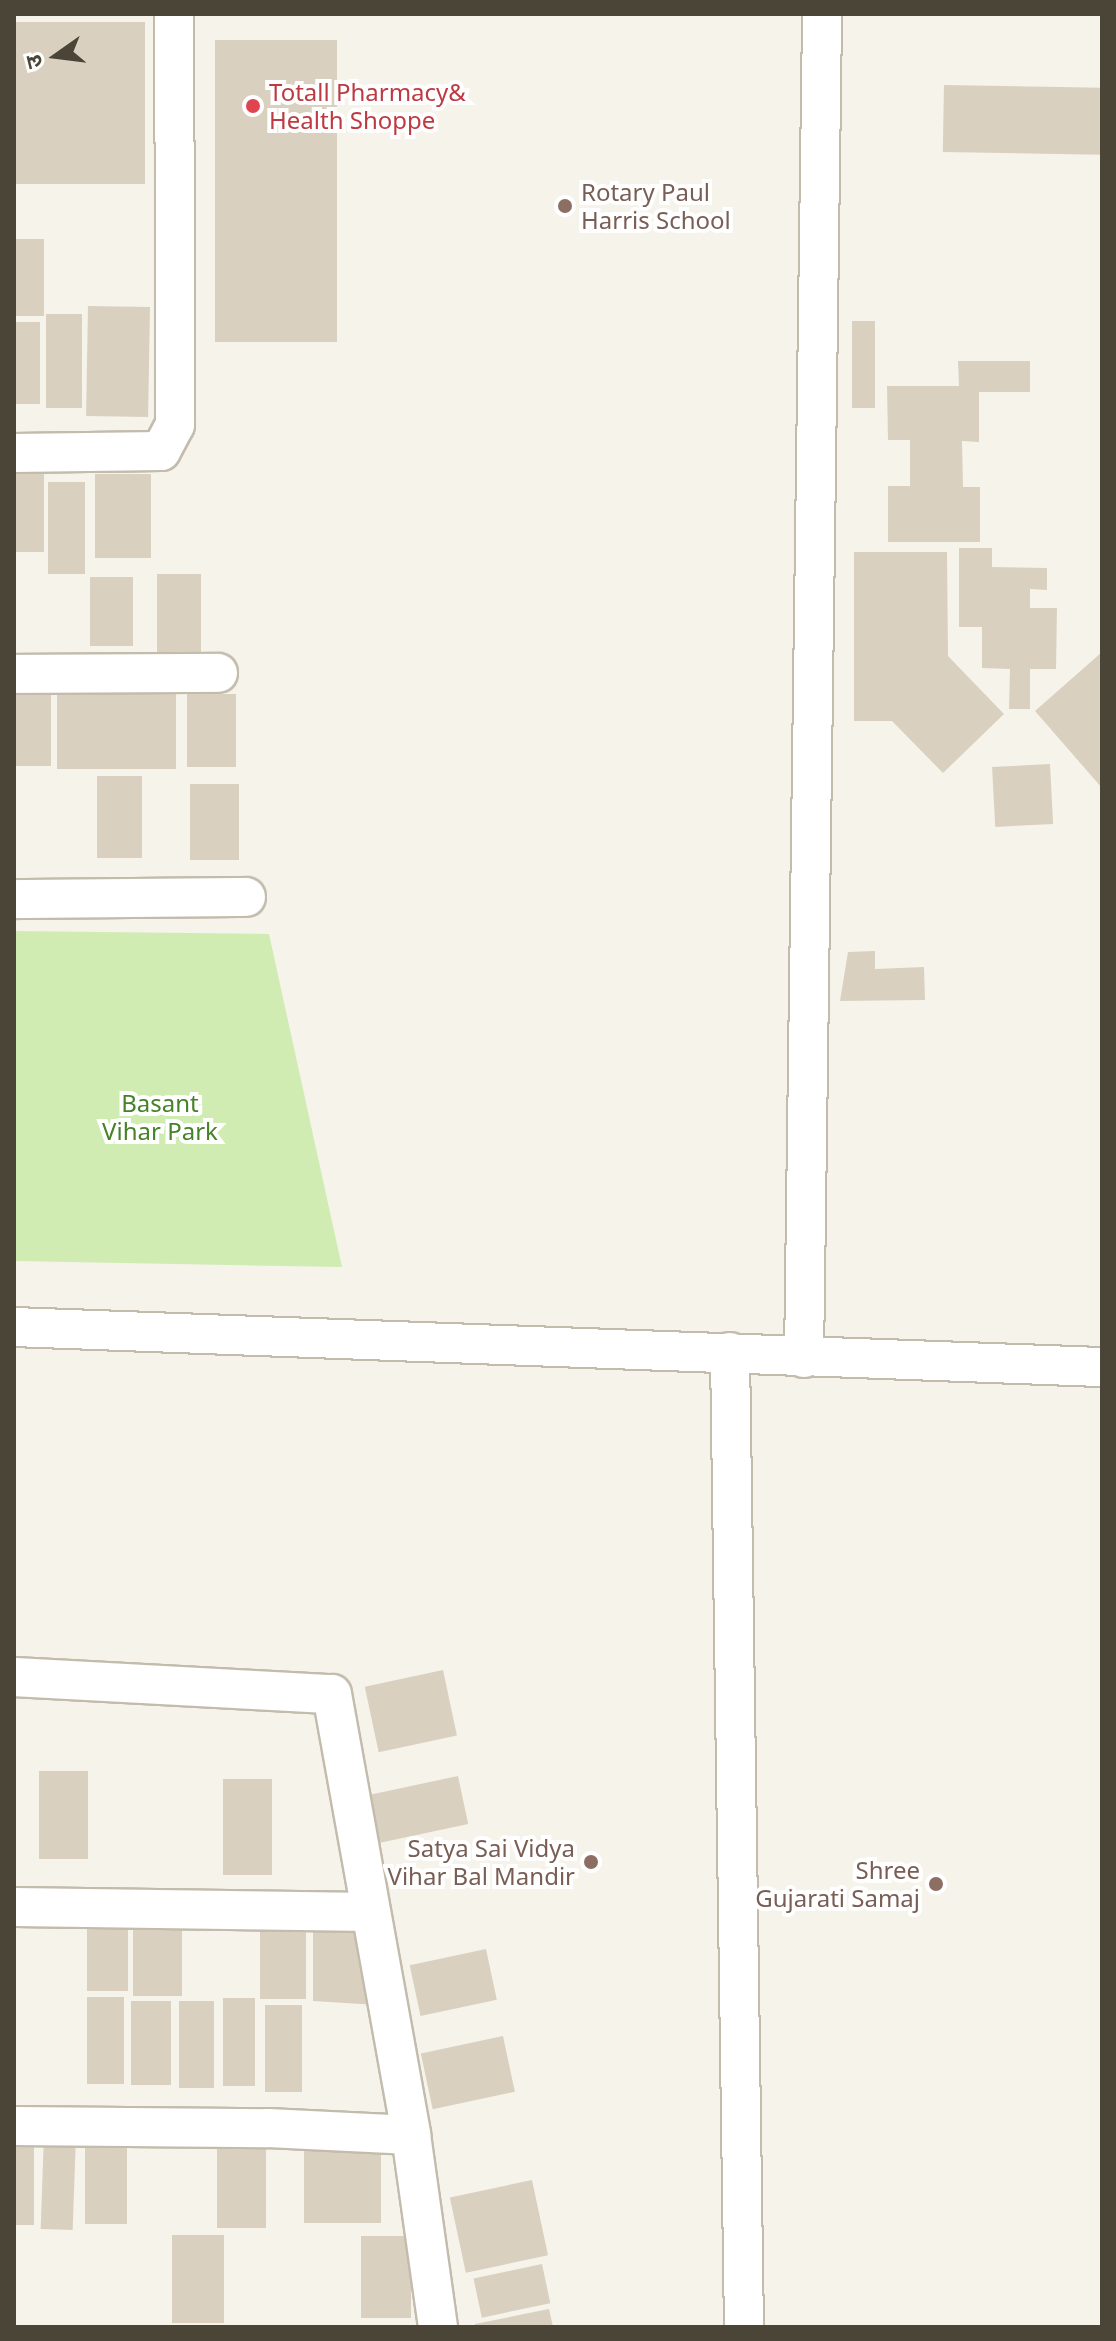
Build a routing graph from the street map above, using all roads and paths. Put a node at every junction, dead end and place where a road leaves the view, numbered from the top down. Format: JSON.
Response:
{"nodes":[{"id":1,"x":174,"y":14,"type":"edge"},
{"id":2,"x":822,"y":14,"type":"edge"},
{"id":3,"x":14,"y":453,"type":"edge"},
{"id":4,"x":218,"y":673,"type":"dead end"},
{"id":5,"x":14,"y":674,"type":"edge"},
{"id":6,"x":246,"y":897,"type":"dead end"},
{"id":7,"x":14,"y":899,"type":"edge"},
{"id":8,"x":14,"y":1327,"type":"edge"},
{"id":9,"x":730,"y":1352,"type":"junction"},
{"id":10,"x":804,"y":1358,"type":"junction"},
{"id":11,"x":1102,"y":1367,"type":"edge"},
{"id":12,"x":14,"y":1677,"type":"edge"},
{"id":13,"x":14,"y":1907,"type":"edge"},
{"id":14,"x":369,"y":1912,"type":"junction"},
{"id":15,"x":14,"y":2126,"type":"edge"},
{"id":16,"x":411,"y":2135,"type":"junction"},
{"id":17,"x":438,"y":2327,"type":"edge"},
{"id":18,"x":744,"y":2327,"type":"edge"}],
"edges":[{"from":1,"to":3,"type":"street"},
{"from":2,"to":10,"type":"street"},
{"from":4,"to":5,"type":"street"},
{"from":6,"to":7,"type":"street"},
{"from":8,"to":9,"type":"street"},
{"from":9,"to":10,"type":"street"},
{"from":9,"to":18,"type":"street"},
{"from":10,"to":11,"type":"street"},
{"from":12,"to":14,"type":"street"},
{"from":13,"to":14,"type":"street"},
{"from":14,"to":16,"type":"street"},
{"from":15,"to":16,"type":"street"},
{"from":16,"to":17,"type":"street"}]}
